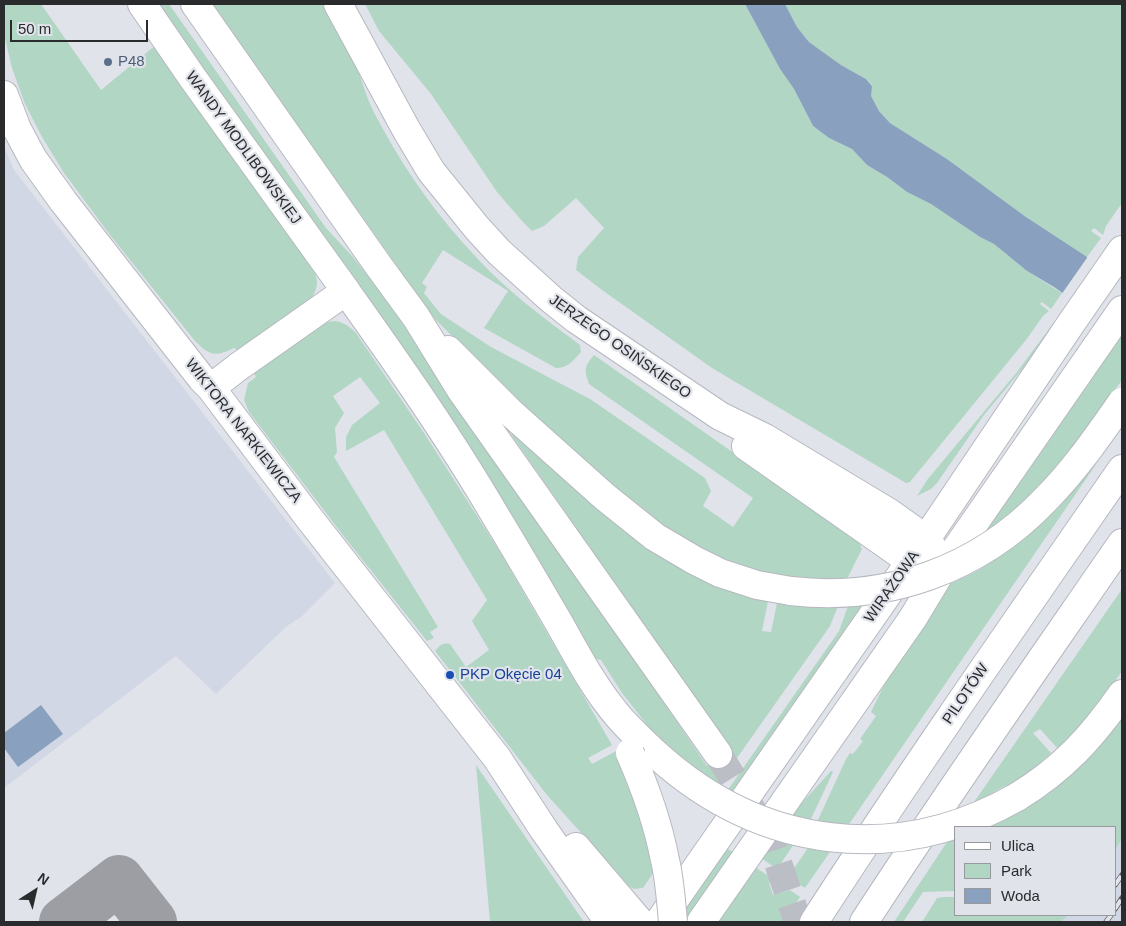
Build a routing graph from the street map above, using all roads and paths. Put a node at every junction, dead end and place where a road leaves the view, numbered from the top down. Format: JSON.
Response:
{"nodes":[{"id":1,"x":142,"y":4,"type":"edge"},
{"id":2,"x":194,"y":4,"type":"edge"},
{"id":3,"x":338,"y":4,"type":"edge"},
{"id":4,"x":4,"y":95,"type":"edge"},
{"id":5,"x":1122,"y":251,"type":"edge"},
{"id":6,"x":346,"y":291,"type":"junction"},
{"id":7,"x":1122,"y":310,"type":"edge"},
{"id":8,"x":416,"y":317,"type":"junction"},
{"id":9,"x":211,"y":388,"type":"junction"},
{"id":10,"x":1122,"y":402,"type":"edge"},
{"id":11,"x":1122,"y":469,"type":"edge"},
{"id":12,"x":1122,"y":543,"type":"edge"},
{"id":13,"x":918,"y":550,"type":"junction"},
{"id":14,"x":945,"y":565,"type":"junction"},
{"id":15,"x":597,"y":688,"type":"junction"},
{"id":16,"x":1122,"y":694,"type":"edge"},
{"id":17,"x":718,"y":754,"type":"tunnel mouth"},
{"id":18,"x":497,"y":758,"type":"junction"},
{"id":19,"x":609,"y":922,"type":"edge"},
{"id":20,"x":640,"y":922,"type":"edge"},
{"id":21,"x":659,"y":922,"type":"edge"},
{"id":22,"x":674,"y":922,"type":"edge"},
{"id":23,"x":701,"y":922,"type":"edge"},
{"id":24,"x":814,"y":922,"type":"edge"},
{"id":25,"x":864,"y":922,"type":"edge"}],
"edges":[{"from":1,"to":6,"type":"main road","name":"WANDY MODLIBOWSKIEJ"},
{"from":2,"to":8,"type":"main road"},
{"from":3,"to":13,"type":"main road","name":"JERZEGO OSIŃSKIEGO"},
{"from":4,"to":9,"type":"main road","name":"WIKTORA NARKIEWICZA"},
{"from":5,"to":13,"type":"main road","name":"WIRAŻOWA"},
{"from":6,"to":9,"type":"main road"},
{"from":6,"to":15,"type":"main road","name":"WANDY MODLIBOWSKIEJ"},
{"from":7,"to":14,"type":"main road"},
{"from":8,"to":10,"type":"main road","bridge":true},
{"from":8,"to":17,"type":"main road"},
{"from":9,"to":18,"type":"main road","name":"WIKTORA NARKIEWICZA"},
{"from":11,"to":24,"type":"main road","name":"PILOTÓW"},
{"from":12,"to":25,"type":"main road"},
{"from":13,"to":14,"type":"main road","name":"JERZEGO OSIŃSKIEGO"},
{"from":13,"to":21,"type":"main road","name":"WIRAŻOWA"},
{"from":14,"to":23,"type":"main road"},
{"from":15,"to":16,"type":"main road","bridge":true},
{"from":15,"to":22,"type":"main road","bridge":true},
{"from":18,"to":19,"type":"main road","name":"WIKTORA NARKIEWICZA"},
{"from":18,"to":20,"type":"main road","name":"WIKTORA NARKIEWICZA"}]}
